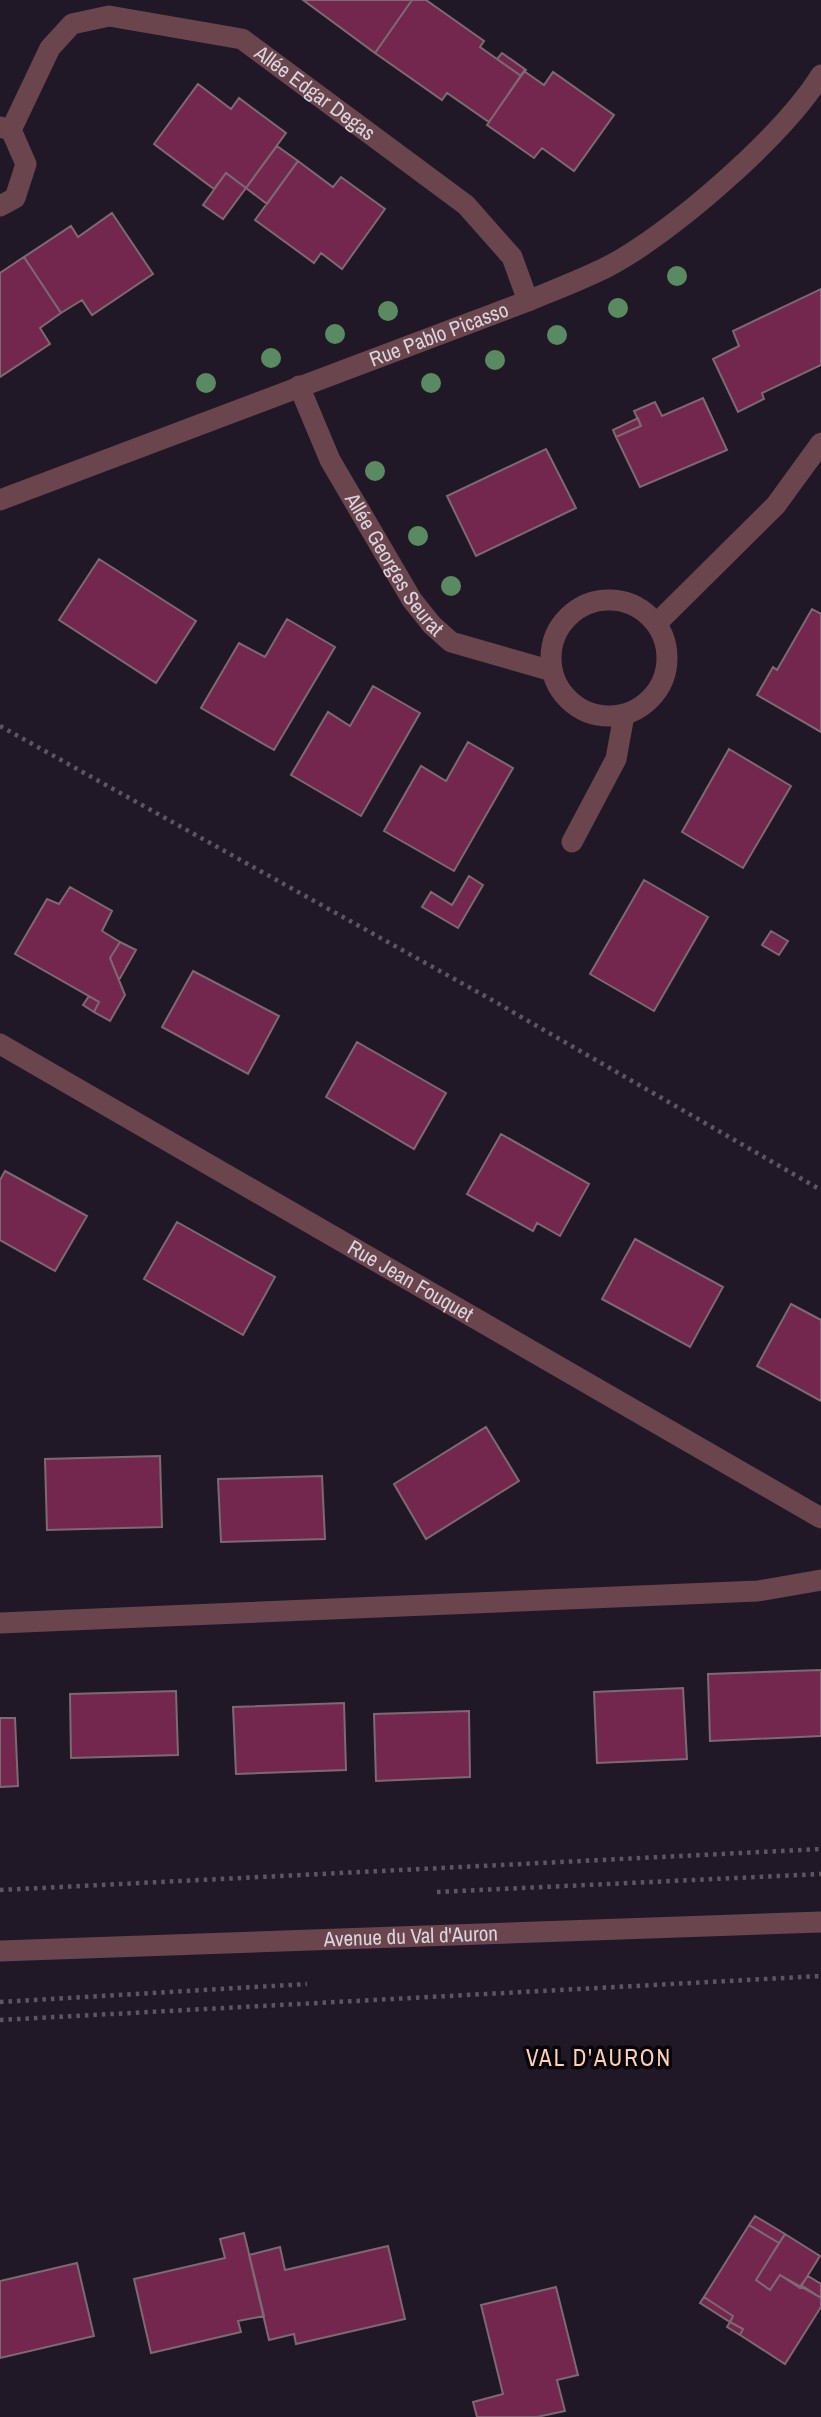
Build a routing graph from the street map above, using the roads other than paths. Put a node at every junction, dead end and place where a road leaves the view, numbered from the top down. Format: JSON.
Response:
{"nodes":[{"id":1,"x":821,"y":75,"type":"edge"},
{"id":2,"x":6,"y":129,"type":"edge"},
{"id":3,"x":0,"y":206,"type":"edge"},
{"id":4,"x":528,"y":302,"type":"junction"},
{"id":5,"x":299,"y":386,"type":"junction"},
{"id":6,"x":821,"y":443,"type":"edge"},
{"id":7,"x":0,"y":500,"type":"edge"},
{"id":8,"x":657,"y":623,"type":"junction"},
{"id":9,"x":552,"y":671,"type":"junction"},
{"id":10,"x":624,"y":715,"type":"junction"},
{"id":11,"x":572,"y":842,"type":"dead end"},
{"id":12,"x":0,"y":1044,"type":"edge"},
{"id":13,"x":821,"y":1518,"type":"edge"},
{"id":14,"x":821,"y":1580,"type":"edge"},
{"id":15,"x":0,"y":1623,"type":"edge"},
{"id":16,"x":821,"y":1922,"type":"edge"},
{"id":17,"x":0,"y":1951,"type":"edge"}],
"edges":[{"from":1,"to":4,"type":"street","name":"Rue Pablo Picasso"},
{"from":2,"to":3,"type":"street","name":"Allée Edgar Degas"},
{"from":2,"to":4,"type":"street","name":"Allée Edgar Degas"},
{"from":4,"to":5,"type":"street","name":"Rue Pablo Picasso"},
{"from":5,"to":7,"type":"street","name":"Rue Pablo Picasso"},
{"from":5,"to":9,"type":"street","name":"Allée Georges Seurat"},
{"from":6,"to":8,"type":"street"},
{"from":8,"to":9,"type":"street"},
{"from":8,"to":10,"type":"street"},
{"from":9,"to":10,"type":"street"},
{"from":10,"to":11,"type":"street"},
{"from":12,"to":13,"type":"street","name":"Rue Jean Fouquet"},
{"from":14,"to":15,"type":"street"},
{"from":16,"to":17,"type":"street","name":"Avenue du Val d'Auron"}]}
